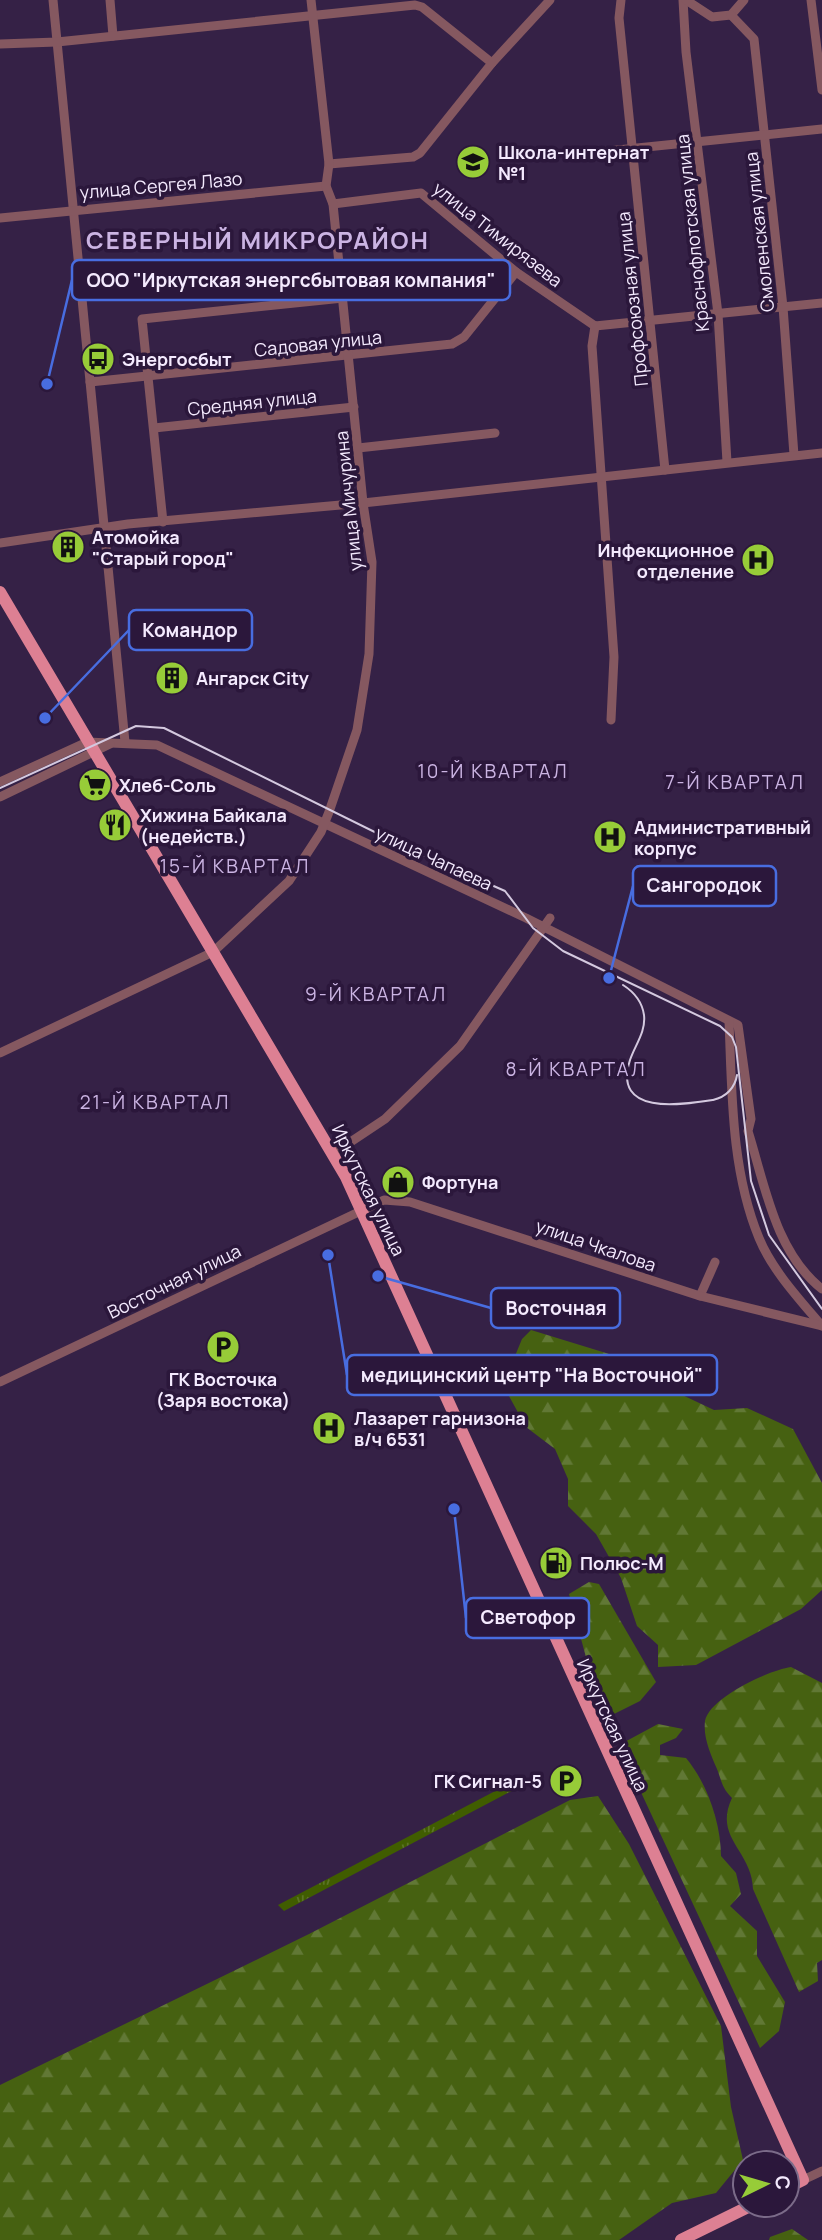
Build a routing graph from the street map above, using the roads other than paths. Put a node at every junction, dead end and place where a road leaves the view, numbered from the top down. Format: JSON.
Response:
{"nodes":[{"id":1,"x":53,"y":0,"type":"edge"},
{"id":2,"x":110,"y":0,"type":"edge"},
{"id":3,"x":311,"y":0,"type":"edge"},
{"id":4,"x":550,"y":0,"type":"edge"},
{"id":5,"x":621,"y":0,"type":"edge"},
{"id":6,"x":685,"y":0,"type":"edge"},
{"id":7,"x":744,"y":0,"type":"edge"},
{"id":8,"x":811,"y":0,"type":"edge"},
{"id":9,"x":313,"y":15,"type":"junction"},
{"id":10,"x":731,"y":15,"type":"junction"},
{"id":11,"x":113,"y":36,"type":"junction"},
{"id":12,"x":57,"y":42,"type":"junction"},
{"id":13,"x":0,"y":44,"type":"edge"},
{"id":14,"x":492,"y":63,"type":"junction"},
{"id":15,"x":822,"y":90,"type":"edge"},
{"id":16,"x":822,"y":129,"type":"edge"},
{"id":17,"x":765,"y":134,"type":"junction"},
{"id":18,"x":698,"y":141,"type":"junction"},
{"id":19,"x":634,"y":147,"type":"junction"},
{"id":20,"x":589,"y":153,"type":"dead end"},
{"id":21,"x":329,"y":164,"type":"junction"},
{"id":22,"x":326,"y":186,"type":"junction"},
{"id":23,"x":333,"y":204,"type":"junction"},
{"id":24,"x":74,"y":209,"type":"junction"},
{"id":25,"x":0,"y":218,"type":"edge"},
{"id":26,"x":516,"y":272,"type":"junction"},
{"id":27,"x":342,"y":298,"type":"junction"},
{"id":28,"x":822,"y":303,"type":"edge"},
{"id":29,"x":783,"y":307,"type":"junction"},
{"id":30,"x":718,"y":314,"type":"junction"},
{"id":31,"x":650,"y":320,"type":"junction"},
{"id":32,"x":595,"y":326,"type":"junction"},
{"id":33,"x":348,"y":356,"type":"junction"},
{"id":34,"x":149,"y":376,"type":"junction"},
{"id":35,"x":90,"y":382,"type":"junction"},
{"id":36,"x":354,"y":407,"type":"junction"},
{"id":37,"x":154,"y":428,"type":"junction"},
{"id":38,"x":495,"y":433,"type":"dead end"},
{"id":39,"x":358,"y":448,"type":"junction"},
{"id":40,"x":822,"y":453,"type":"edge"},
{"id":41,"x":794,"y":455,"type":"junction"},
{"id":42,"x":727,"y":462,"type":"junction"},
{"id":43,"x":665,"y":470,"type":"junction"},
{"id":44,"x":601,"y":478,"type":"junction"},
{"id":45,"x":363,"y":503,"type":"junction"},
{"id":46,"x":163,"y":522,"type":"junction"},
{"id":47,"x":106,"y":527,"type":"junction"},
{"id":48,"x":0,"y":543,"type":"edge"},
{"id":49,"x":0,"y":592,"type":"edge"},
{"id":50,"x":611,"y":720,"type":"dead end"},
{"id":51,"x":87,"y":741,"type":"junction"},
{"id":52,"x":125,"y":742,"type":"junction"},
{"id":53,"x":110,"y":744,"type":"junction"},
{"id":54,"x":93,"y":754,"type":"junction"},
{"id":55,"x":0,"y":782,"type":"edge"},
{"id":56,"x":0,"y":797,"type":"edge"},
{"id":57,"x":325,"y":823,"type":"junction"},
{"id":58,"x":550,"y":919,"type":"dead end"},
{"id":59,"x":545,"y":928,"type":"junction"},
{"id":60,"x":213,"y":952,"type":"junction"},
{"id":61,"x":733,"y":1023,"type":"junction"},
{"id":62,"x":0,"y":1052,"type":"edge"},
{"id":63,"x":334,"y":1153,"type":"junction"},
{"id":64,"x":362,"y":1211,"type":"junction"},
{"id":65,"x":715,"y":1262,"type":"dead end"},
{"id":66,"x":822,"y":1289,"type":"edge"},
{"id":67,"x":700,"y":1296,"type":"junction"},
{"id":68,"x":822,"y":1326,"type":"edge"},
{"id":69,"x":0,"y":1382,"type":"edge"},
{"id":70,"x":822,"y":2171,"type":"edge"},
{"id":71,"x":803,"y":2180,"type":"joint"},
{"id":72,"x":731,"y":2215,"type":"edge"},
{"id":73,"x":681,"y":2240,"type":"edge"}],
"edges":[{"from":1,"to":12,"type":"street"},
{"from":2,"to":11,"type":"street"},
{"from":3,"to":9,"type":"street","name":"улица Мичурина"},
{"from":4,"to":14,"type":"street"},
{"from":5,"to":19,"type":"street","name":"Профсоюзная улица"},
{"from":6,"to":10,"type":"street"},
{"from":6,"to":18,"type":"street","name":"Краснофлотская улица"},
{"from":7,"to":10,"type":"street"},
{"from":8,"to":15,"type":"street"},
{"from":9,"to":11,"type":"street"},
{"from":9,"to":14,"type":"street"},
{"from":9,"to":21,"type":"street","name":"улица Мичурина"},
{"from":10,"to":17,"type":"street","name":"Смоленская улица"},
{"from":11,"to":12,"type":"street"},
{"from":12,"to":13,"type":"street"},
{"from":12,"to":24,"type":"street"},
{"from":14,"to":21,"type":"street"},
{"from":16,"to":17,"type":"street"},
{"from":17,"to":18,"type":"street"},
{"from":17,"to":29,"type":"street","name":"Смоленская улица"},
{"from":18,"to":19,"type":"street"},
{"from":18,"to":30,"type":"street","name":"Краснофлотская улица"},
{"from":19,"to":20,"type":"street"},
{"from":19,"to":31,"type":"street","name":"Профсоюзная улица"},
{"from":21,"to":22,"type":"street","name":"улица Мичурина"},
{"from":22,"to":23,"type":"street","name":"улица Мичурина"},
{"from":22,"to":24,"type":"street","name":"улица Сергея Лазо"},
{"from":23,"to":26,"type":"street","name":"улица Тимирязева"},
{"from":23,"to":27,"type":"street","name":"улица Мичурина"},
{"from":24,"to":25,"type":"street","name":"улица Сергея Лазо"},
{"from":24,"to":35,"type":"street"},
{"from":26,"to":32,"type":"street","name":"улица Тимирязева"},
{"from":26,"to":33,"type":"street","name":"Садовая улица"},
{"from":27,"to":33,"type":"street","name":"улица Мичурина"},
{"from":27,"to":34,"type":"street"},
{"from":28,"to":29,"type":"street"},
{"from":29,"to":30,"type":"street"},
{"from":29,"to":41,"type":"street","name":"Смоленская улица"},
{"from":30,"to":31,"type":"street"},
{"from":30,"to":42,"type":"street","name":"Краснофлотская улица"},
{"from":31,"to":32,"type":"street"},
{"from":31,"to":43,"type":"street","name":"Профсоюзная улица"},
{"from":32,"to":44,"type":"street"},
{"from":33,"to":34,"type":"street","name":"Садовая улица"},
{"from":33,"to":36,"type":"street","name":"улица Мичурина"},
{"from":34,"to":35,"type":"street","name":"Садовая улица"},
{"from":34,"to":37,"type":"street"},
{"from":35,"to":47,"type":"street"},
{"from":36,"to":37,"type":"street","name":"Средняя улица"},
{"from":36,"to":39,"type":"street","name":"улица Мичурина"},
{"from":37,"to":46,"type":"street"},
{"from":38,"to":39,"type":"street"},
{"from":39,"to":45,"type":"street","name":"улица Мичурина"},
{"from":40,"to":41,"type":"street"},
{"from":41,"to":42,"type":"street"},
{"from":42,"to":43,"type":"street"},
{"from":43,"to":44,"type":"street"},
{"from":44,"to":45,"type":"street"},
{"from":44,"to":50,"type":"street"},
{"from":45,"to":46,"type":"street"},
{"from":45,"to":57,"type":"street","name":"улица Мичурина"},
{"from":46,"to":47,"type":"street"},
{"from":47,"to":48,"type":"street"},
{"from":47,"to":52,"type":"street"},
{"from":49,"to":51,"type":"main road","name":"Иркутская улица"},
{"from":51,"to":53,"type":"street"},
{"from":51,"to":54,"type":"main road","name":"Иркутская улица"},
{"from":51,"to":55,"type":"street"},
{"from":52,"to":53,"type":"street","name":"улица Чапаева"},
{"from":52,"to":57,"type":"street","name":"улица Чапаева"},
{"from":53,"to":54,"type":"street"},
{"from":54,"to":56,"type":"street"},
{"from":54,"to":60,"type":"main road","name":"Иркутская улица"},
{"from":57,"to":59,"type":"street","name":"улица Чапаева"},
{"from":57,"to":60,"type":"street","name":"улица Мичурина"},
{"from":58,"to":59,"type":"street"},
{"from":59,"to":61,"type":"street","name":"улица Чапаева"},
{"from":59,"to":63,"type":"street"},
{"from":60,"to":62,"type":"street","name":"улица Мичурина"},
{"from":60,"to":63,"type":"main road","name":"Иркутская улица"},
{"from":61,"to":66,"type":"street"},
{"from":61,"to":68,"type":"street"},
{"from":63,"to":64,"type":"main road","name":"Иркутская улица"},
{"from":64,"to":67,"type":"street","name":"улица Чкалова"},
{"from":64,"to":69,"type":"street","name":"Восточная улица"},
{"from":64,"to":71,"type":"main road","name":"Иркутская улица"},
{"from":65,"to":67,"type":"street"},
{"from":67,"to":68,"type":"street","name":"улица Чкалова"},
{"from":70,"to":71,"type":"street"},
{"from":72,"to":73,"type":"main road"}]}
